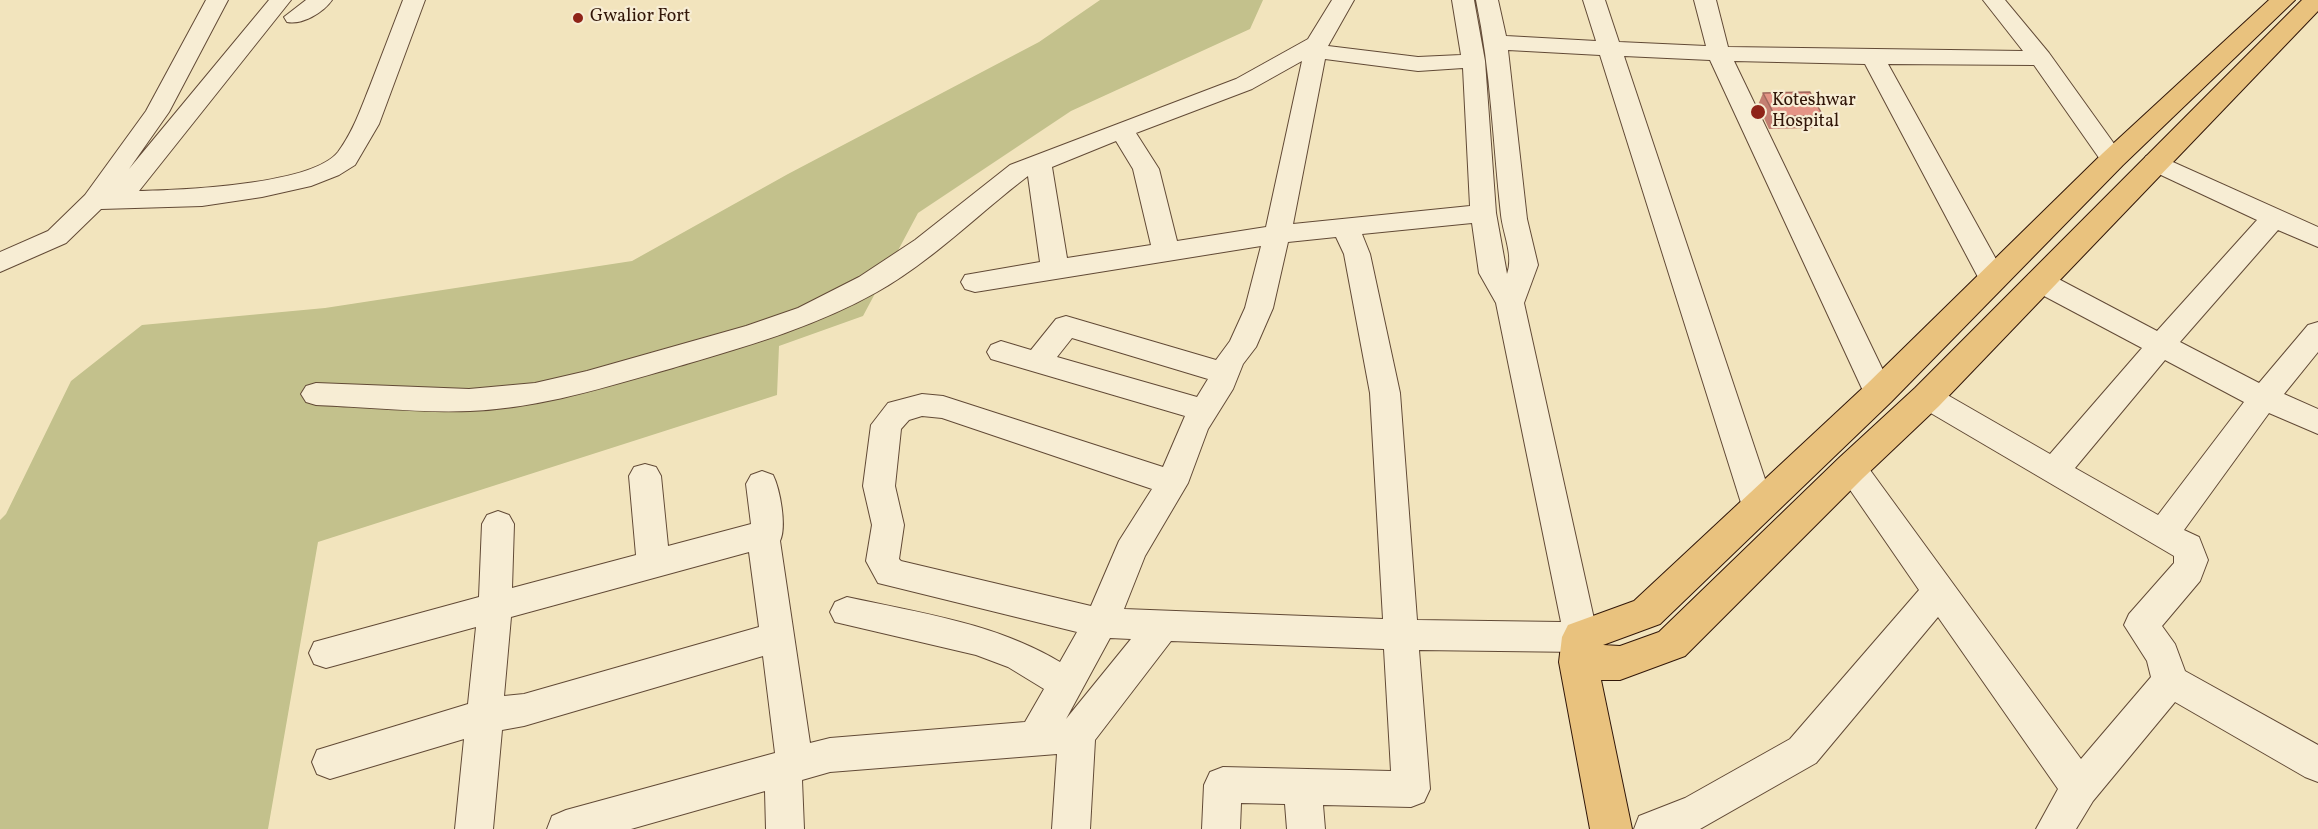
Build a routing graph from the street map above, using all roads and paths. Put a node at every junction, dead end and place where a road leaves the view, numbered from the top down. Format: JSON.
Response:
{"nodes":[{"id":1,"x":218,"y":0,"type":"edge"},
{"id":2,"x":321,"y":0,"type":"edge"},
{"id":3,"x":414,"y":0,"type":"edge"},
{"id":4,"x":1343,"y":0,"type":"edge"},
{"id":5,"x":1463,"y":0,"type":"edge"},
{"id":6,"x":1487,"y":0,"type":"edge"},
{"id":7,"x":1594,"y":0,"type":"edge"},
{"id":8,"x":1705,"y":0,"type":"edge"},
{"id":9,"x":1994,"y":0,"type":"edge"},
{"id":10,"x":2283,"y":0,"type":"edge"},
{"id":11,"x":2315,"y":0,"type":"edge"},
{"id":12,"x":288,"y":8,"type":"edge"},
{"id":13,"x":1496,"y":42,"type":"junction"},
{"id":14,"x":1316,"y":47,"type":"junction"},
{"id":15,"x":1610,"y":50,"type":"junction"},
{"id":16,"x":1719,"y":54,"type":"junction"},
{"id":17,"x":1874,"y":58,"type":"junction"},
{"id":18,"x":2041,"y":58,"type":"junction"},
{"id":19,"x":1474,"y":61,"type":"junction"},
{"id":20,"x":1121,"y":130,"type":"junction"},
{"id":21,"x":2113,"y":159,"type":"junction"},
{"id":22,"x":2154,"y":162,"type":"junction"},
{"id":23,"x":1039,"y":163,"type":"junction"},
{"id":24,"x":106,"y":200,"type":"junction"},
{"id":25,"x":1483,"y":213,"type":"junction"},
{"id":26,"x":2274,"y":218,"type":"junction"},
{"id":27,"x":1345,"y":226,"type":"junction"},
{"id":28,"x":1278,"y":234,"type":"junction"},
{"id":29,"x":2318,"y":238,"type":"edge"},
{"id":30,"x":1166,"y":252,"type":"junction"},
{"id":31,"x":2,"y":264,"type":"edge"},
{"id":32,"x":1055,"y":269,"type":"junction"},
{"id":33,"x":1993,"y":279,"type":"junction"},
{"id":34,"x":2039,"y":281,"type":"junction"},
{"id":35,"x":975,"y":282,"type":"dead end"},
{"id":36,"x":1510,"y":303,"type":"junction"},
{"id":37,"x":2318,"y":332,"type":"edge"},
{"id":38,"x":2161,"y":345,"type":"junction"},
{"id":39,"x":1001,"y":352,"type":"dead end"},
{"id":40,"x":1037,"y":363,"type":"junction"},
{"id":41,"x":1225,"y":373,"type":"junction"},
{"id":42,"x":1879,"y":393,"type":"junction"},
{"id":43,"x":316,"y":394,"type":"dead end"},
{"id":44,"x":1927,"y":397,"type":"junction"},
{"id":45,"x":2263,"y":399,"type":"junction"},
{"id":46,"x":1204,"y":410,"type":"junction"},
{"id":47,"x":2318,"y":422,"type":"edge"},
{"id":48,"x":1851,"y":468,"type":"junction"},
{"id":49,"x":2054,"y":471,"type":"junction"},
{"id":50,"x":645,"y":476,"type":"dead end"},
{"id":51,"x":1172,"y":483,"type":"junction"},
{"id":52,"x":762,"y":484,"type":"dead end"},
{"id":53,"x":1758,"y":506,"type":"junction"},
{"id":54,"x":498,"y":524,"type":"dead end"},
{"id":55,"x":763,"y":534,"type":"junction"},
{"id":56,"x":2162,"y":534,"type":"junction"},
{"id":57,"x":653,"y":564,"type":"junction"},
{"id":58,"x":1939,"y":591,"type":"junction"},
{"id":59,"x":495,"y":607,"type":"junction"},
{"id":60,"x":847,"y":612,"type":"dead end"},
{"id":61,"x":1101,"y":623,"type":"junction"},
{"id":62,"x":1161,"y":627,"type":"junction"},
{"id":63,"x":1401,"y":635,"type":"junction"},
{"id":64,"x":777,"y":637,"type":"junction"},
{"id":65,"x":1580,"y":649,"type":"junction"},
{"id":66,"x":326,"y":653,"type":"dead end"},
{"id":67,"x":2170,"y":681,"type":"junction"},
{"id":68,"x":1067,"y":684,"type":"junction"},
{"id":69,"x":484,"y":716,"type":"junction"},
{"id":70,"x":1077,"y":735,"type":"junction"},
{"id":71,"x":1036,"y":738,"type":"junction"},
{"id":72,"x":330,"y":762,"type":"dead end"},
{"id":73,"x":2318,"y":765,"type":"edge"},
{"id":74,"x":789,"y":766,"type":"junction"},
{"id":75,"x":1303,"y":786,"type":"junction"},
{"id":76,"x":2080,"y":788,"type":"junction"},
{"id":77,"x":474,"y":829,"type":"edge"},
{"id":78,"x":566,"y":829,"type":"edge"},
{"id":79,"x":785,"y":829,"type":"edge"},
{"id":80,"x":1071,"y":829,"type":"edge"},
{"id":81,"x":1221,"y":829,"type":"edge"},
{"id":82,"x":1306,"y":829,"type":"edge"},
{"id":83,"x":1611,"y":829,"type":"edge"},
{"id":84,"x":1653,"y":829,"type":"edge"},
{"id":85,"x":2055,"y":829,"type":"edge"}],
"edges":[{"from":1,"to":24,"type":"street"},
{"from":2,"to":12,"type":"street"},
{"from":3,"to":24,"type":"street"},
{"from":4,"to":14,"type":"street"},
{"from":5,"to":19,"type":"street"},
{"from":6,"to":13,"type":"street"},
{"from":7,"to":15,"type":"street"},
{"from":8,"to":16,"type":"street"},
{"from":9,"to":18,"type":"street"},
{"from":10,"to":21,"type":"main road"},
{"from":11,"to":22,"type":"main road"},
{"from":12,"to":24,"type":"street"},
{"from":13,"to":15,"type":"street"},
{"from":13,"to":36,"type":"street"},
{"from":14,"to":19,"type":"street"},
{"from":14,"to":20,"type":"street"},
{"from":14,"to":28,"type":"street"},
{"from":15,"to":16,"type":"street"},
{"from":15,"to":53,"type":"street"},
{"from":16,"to":17,"type":"street"},
{"from":16,"to":42,"type":"street"},
{"from":17,"to":18,"type":"street"},
{"from":17,"to":33,"type":"street"},
{"from":18,"to":21,"type":"street"},
{"from":19,"to":25,"type":"street"},
{"from":20,"to":23,"type":"street"},
{"from":20,"to":30,"type":"street"},
{"from":21,"to":33,"type":"main road"},
{"from":22,"to":26,"type":"street"},
{"from":22,"to":34,"type":"main road"},
{"from":23,"to":32,"type":"street"},
{"from":23,"to":43,"type":"street"},
{"from":24,"to":31,"type":"street"},
{"from":25,"to":27,"type":"street"},
{"from":25,"to":36,"type":"street"},
{"from":26,"to":29,"type":"street"},
{"from":26,"to":38,"type":"street"},
{"from":27,"to":28,"type":"street"},
{"from":27,"to":63,"type":"street"},
{"from":28,"to":30,"type":"street"},
{"from":28,"to":41,"type":"street"},
{"from":30,"to":32,"type":"street"},
{"from":32,"to":35,"type":"street"},
{"from":33,"to":42,"type":"main road"},
{"from":34,"to":38,"type":"street"},
{"from":34,"to":44,"type":"main road"},
{"from":36,"to":65,"type":"street"},
{"from":37,"to":45,"type":"street"},
{"from":38,"to":45,"type":"street"},
{"from":38,"to":49,"type":"street"},
{"from":39,"to":40,"type":"street"},
{"from":40,"to":41,"type":"street"},
{"from":40,"to":46,"type":"street"},
{"from":41,"to":46,"type":"street"},
{"from":42,"to":53,"type":"main road"},
{"from":44,"to":48,"type":"main road"},
{"from":44,"to":49,"type":"street"},
{"from":45,"to":47,"type":"street"},
{"from":45,"to":56,"type":"street"},
{"from":46,"to":51,"type":"street"},
{"from":48,"to":58,"type":"street"},
{"from":48,"to":65,"type":"main road"},
{"from":49,"to":56,"type":"street"},
{"from":50,"to":57,"type":"street"},
{"from":51,"to":61,"type":"street"},
{"from":51,"to":61,"type":"street"},
{"from":52,"to":55,"type":"street"},
{"from":53,"to":65,"type":"main road"},
{"from":54,"to":59,"type":"street"},
{"from":55,"to":57,"type":"street"},
{"from":55,"to":64,"type":"street"},
{"from":56,"to":67,"type":"street"},
{"from":57,"to":59,"type":"street"},
{"from":58,"to":76,"type":"street"},
{"from":58,"to":84,"type":"street"},
{"from":59,"to":66,"type":"street"},
{"from":59,"to":69,"type":"street"},
{"from":60,"to":68,"type":"street"},
{"from":61,"to":62,"type":"street"},
{"from":61,"to":68,"type":"street"},
{"from":62,"to":63,"type":"street"},
{"from":62,"to":70,"type":"street"},
{"from":63,"to":65,"type":"street"},
{"from":63,"to":75,"type":"street"},
{"from":64,"to":69,"type":"street"},
{"from":64,"to":74,"type":"street"},
{"from":65,"to":83,"type":"main road"},
{"from":67,"to":73,"type":"street"},
{"from":67,"to":76,"type":"street"},
{"from":68,"to":71,"type":"street"},
{"from":69,"to":72,"type":"street"},
{"from":69,"to":77,"type":"street"},
{"from":70,"to":71,"type":"street"},
{"from":70,"to":80,"type":"street"},
{"from":71,"to":74,"type":"street"},
{"from":74,"to":78,"type":"street"},
{"from":74,"to":79,"type":"street"},
{"from":75,"to":81,"type":"street"},
{"from":75,"to":82,"type":"street"},
{"from":76,"to":85,"type":"street"}]}
